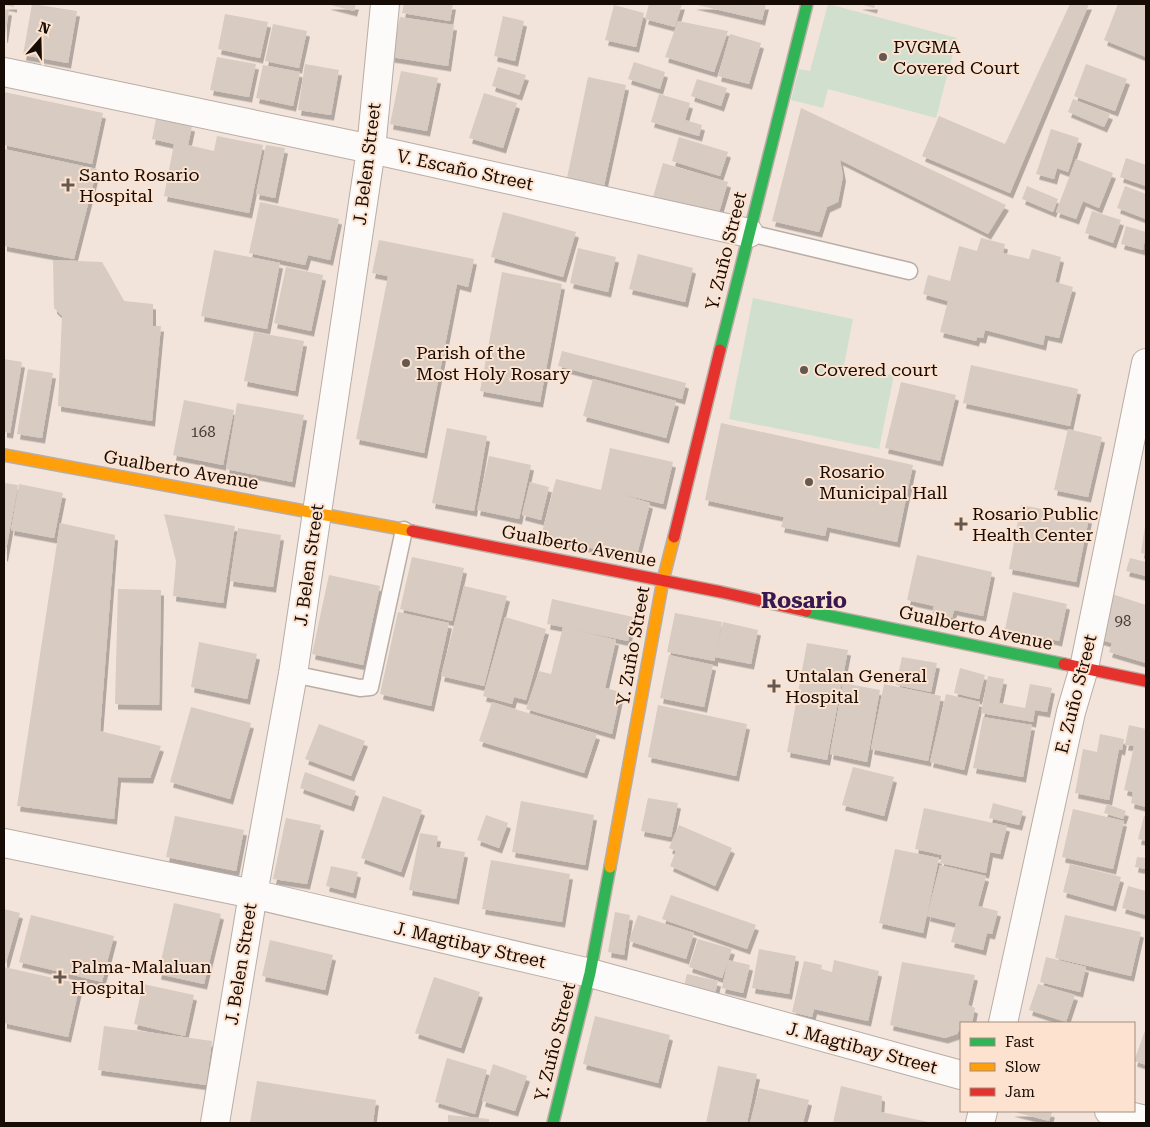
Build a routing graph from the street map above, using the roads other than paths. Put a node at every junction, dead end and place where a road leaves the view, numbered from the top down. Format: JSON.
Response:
{"nodes":[{"id":1,"x":385,"y":4,"type":"edge"},
{"id":2,"x":807,"y":4,"type":"edge"},
{"id":3,"x":4,"y":72,"type":"edge"},
{"id":4,"x":371,"y":149,"type":"junction"},
{"id":5,"x":749,"y":233,"type":"junction"},
{"id":6,"x":909,"y":271,"type":"dead end"},
{"id":7,"x":1146,"y":363,"type":"edge"},
{"id":8,"x":4,"y":455,"type":"edge"},
{"id":9,"x":317,"y":512,"type":"junction"},
{"id":10,"x":404,"y":530,"type":"junction"},
{"id":11,"x":663,"y":580,"type":"junction"},
{"id":12,"x":1084,"y":668,"type":"junction"},
{"id":13,"x":293,"y":674,"type":"junction"},
{"id":14,"x":1146,"y":681,"type":"edge"},
{"id":15,"x":4,"y":843,"type":"edge"},
{"id":16,"x":253,"y":894,"type":"junction"},
{"id":17,"x":590,"y":974,"type":"junction"},
{"id":18,"x":1003,"y":1022,"type":"edge"},
{"id":19,"x":960,"y":1075,"type":"edge"},
{"id":20,"x":1113,"y":1112,"type":"edge"},
{"id":21,"x":1146,"y":1120,"type":"edge"},
{"id":22,"x":215,"y":1123,"type":"edge"},
{"id":23,"x":553,"y":1123,"type":"edge"}],
"edges":[{"from":1,"to":4,"type":"street","name":"J. Belen Street"},
{"from":2,"to":5,"type":"main road","name":"Y. Zuño Street"},
{"from":3,"to":4,"type":"street","name":"V. Escaño Street"},
{"from":4,"to":5,"type":"street","name":"V. Escaño Street"},
{"from":4,"to":9,"type":"street","name":"J. Belen Street"},
{"from":5,"to":6,"type":"lane"},
{"from":5,"to":11,"type":"main road","name":"Y. Zuño Street"},
{"from":7,"to":12,"type":"street","name":"E. Zuño Street"},
{"from":8,"to":9,"type":"main road","name":"Gualberto Avenue"},
{"from":9,"to":10,"type":"main road","name":"Gualberto Avenue"},
{"from":9,"to":13,"type":"street","name":"J. Belen Street"},
{"from":10,"to":11,"type":"main road","name":"Gualberto Avenue"},
{"from":10,"to":13,"type":"lane"},
{"from":11,"to":12,"type":"main road","name":"Gualberto Avenue"},
{"from":11,"to":17,"type":"main road","name":"Y. Zuño Street"},
{"from":12,"to":14,"type":"main road","name":"Gualberto Avenue"},
{"from":12,"to":18,"type":"street","name":"E. Zuño Street"},
{"from":13,"to":16,"type":"street","name":"J. Belen Street"},
{"from":15,"to":16,"type":"street","name":"J. Magtibay Street"},
{"from":16,"to":17,"type":"street","name":"J. Magtibay Street"},
{"from":16,"to":22,"type":"street","name":"J. Belen Street"},
{"from":17,"to":19,"type":"street","name":"J. Magtibay Street"},
{"from":17,"to":23,"type":"main road","name":"Y. Zuño Street"},
{"from":20,"to":21,"type":"street"}]}
